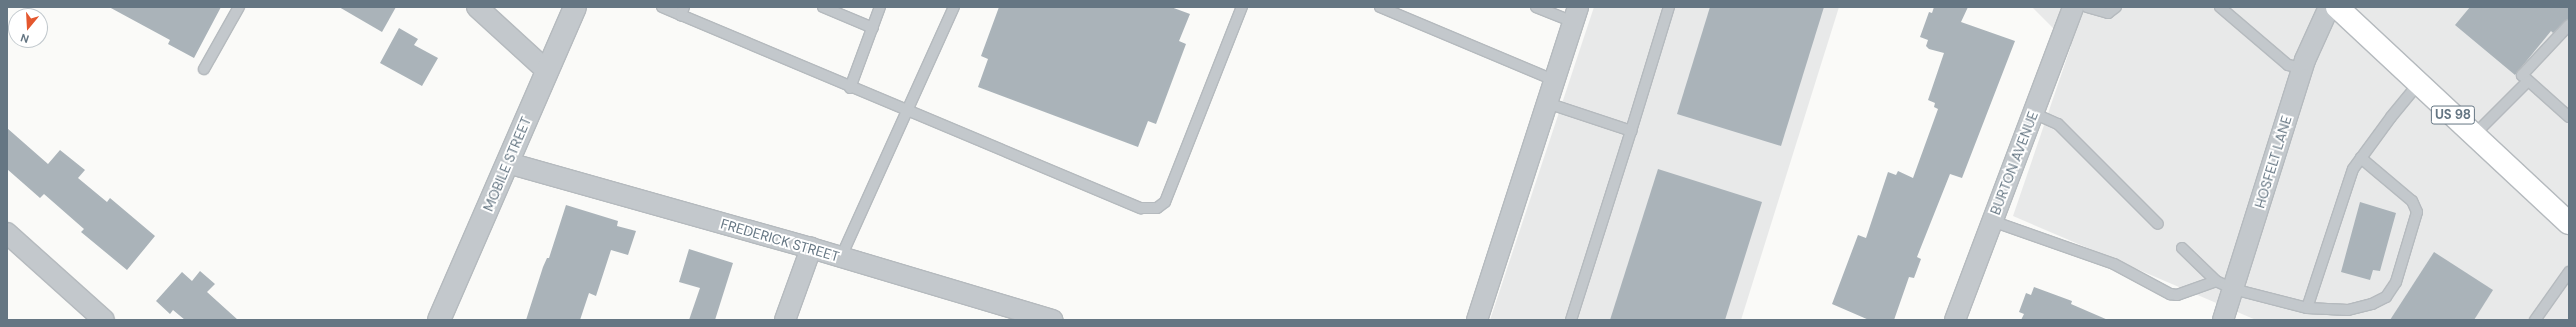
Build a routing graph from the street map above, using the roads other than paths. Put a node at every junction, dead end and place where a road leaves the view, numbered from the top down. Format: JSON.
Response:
{"nodes":[{"id":1,"x":239,"y":7,"type":"edge"},
{"id":2,"x":477,"y":7,"type":"edge"},
{"id":3,"x":574,"y":7,"type":"edge"},
{"id":4,"x":662,"y":7,"type":"edge"},
{"id":5,"x":823,"y":7,"type":"edge"},
{"id":6,"x":880,"y":7,"type":"edge"},
{"id":7,"x":954,"y":7,"type":"edge"},
{"id":8,"x":1242,"y":7,"type":"edge"},
{"id":9,"x":1380,"y":7,"type":"edge"},
{"id":10,"x":1536,"y":7,"type":"edge"},
{"id":11,"x":1669,"y":7,"type":"edge"},
{"id":12,"x":2073,"y":7,"type":"edge"},
{"id":13,"x":2087,"y":7,"type":"edge"},
{"id":14,"x":2116,"y":7,"type":"edge"},
{"id":15,"x":2220,"y":7,"type":"edge"},
{"id":16,"x":2329,"y":7,"type":"edge"},
{"id":17,"x":2337,"y":7,"type":"edge"},
{"id":18,"x":683,"y":11,"type":"edge"},
{"id":19,"x":1576,"y":15,"type":"edge"},
{"id":20,"x":2569,"y":25,"type":"edge"},
{"id":21,"x":873,"y":28,"type":"junction"},
{"id":22,"x":2302,"y":68,"type":"junction"},
{"id":23,"x":204,"y":69,"type":"dead end"},
{"id":24,"x":547,"y":71,"type":"junction"},
{"id":25,"x":1554,"y":80,"type":"junction"},
{"id":26,"x":2528,"y":81,"type":"junction"},
{"id":27,"x":2419,"y":84,"type":"junction"},
{"id":28,"x":850,"y":88,"type":"junction"},
{"id":29,"x":1547,"y":103,"type":"junction"},
{"id":30,"x":907,"y":112,"type":"junction"},
{"id":31,"x":2033,"y":113,"type":"junction"},
{"id":32,"x":2569,"y":117,"type":"edge"},
{"id":33,"x":1631,"y":131,"type":"junction"},
{"id":34,"x":2474,"y":135,"type":"junction"},
{"id":35,"x":2360,"y":158,"type":"junction"},
{"id":36,"x":508,"y":162,"type":"junction"},
{"id":37,"x":1992,"y":222,"type":"junction"},
{"id":38,"x":2569,"y":223,"type":"edge"},
{"id":39,"x":2158,"y":224,"type":"dead end"},
{"id":40,"x":7,"y":233,"type":"edge"},
{"id":41,"x":811,"y":248,"type":"junction"},
{"id":42,"x":2182,"y":248,"type":"dead end"},
{"id":43,"x":841,"y":257,"type":"junction"},
{"id":44,"x":2569,"y":272,"type":"edge"},
{"id":45,"x":2224,"y":285,"type":"junction"},
{"id":46,"x":2307,"y":308,"type":"junction"},
{"id":47,"x":104,"y":320,"type":"edge"},
{"id":48,"x":439,"y":320,"type":"edge"},
{"id":49,"x":785,"y":320,"type":"edge"},
{"id":50,"x":1052,"y":320,"type":"edge"},
{"id":51,"x":1477,"y":320,"type":"edge"},
{"id":52,"x":1571,"y":320,"type":"edge"},
{"id":53,"x":1955,"y":320,"type":"edge"},
{"id":54,"x":2223,"y":320,"type":"edge"},
{"id":55,"x":2535,"y":320,"type":"edge"}],
"edges":[{"from":1,"to":23,"type":"lane"},
{"from":2,"to":24,"type":"street"},
{"from":3,"to":24,"type":"street","name":"MOBILE STREET"},
{"from":4,"to":18,"type":"lane"},
{"from":5,"to":21,"type":"lane"},
{"from":6,"to":21,"type":"lane"},
{"from":7,"to":30,"type":"lane"},
{"from":8,"to":30,"type":"lane"},
{"from":9,"to":25,"type":"lane"},
{"from":10,"to":19,"type":"lane"},
{"from":11,"to":33,"type":"lane"},
{"from":12,"to":31,"type":"street","name":"BURTON AVENUE"},
{"from":13,"to":14,"type":"lane"},
{"from":15,"to":22,"type":"lane"},
{"from":16,"to":22,"type":"street","name":"HOSFELT LANE"},
{"from":17,"to":27,"type":"main road","number":"US 98"},
{"from":18,"to":28,"type":"lane"},
{"from":19,"to":25,"type":"street"},
{"from":20,"to":26,"type":"lane"},
{"from":21,"to":28,"type":"lane"},
{"from":22,"to":45,"type":"street","name":"HOSFELT LANE"},
{"from":24,"to":36,"type":"street","name":"MOBILE STREET"},
{"from":25,"to":29,"type":"street"},
{"from":26,"to":32,"type":"lane"},
{"from":26,"to":34,"type":"lane"},
{"from":27,"to":34,"type":"main road","number":"US 98"},
{"from":27,"to":35,"type":"lane"},
{"from":28,"to":30,"type":"lane"},
{"from":29,"to":33,"type":"lane"},
{"from":29,"to":51,"type":"street"},
{"from":30,"to":43,"type":"lane"},
{"from":31,"to":37,"type":"street","name":"BURTON AVENUE"},
{"from":31,"to":39,"type":"lane"},
{"from":33,"to":52,"type":"lane"},
{"from":34,"to":38,"type":"main road","number":"US 98"},
{"from":35,"to":46,"type":"lane"},
{"from":35,"to":46,"type":"lane"},
{"from":36,"to":41,"type":"street","name":"FREDERICK STREET"},
{"from":36,"to":48,"type":"street","name":"MOBILE STREET"},
{"from":37,"to":45,"type":"lane"},
{"from":37,"to":53,"type":"street","name":"BURTON AVENUE"},
{"from":40,"to":47,"type":"street"},
{"from":41,"to":43,"type":"street","name":"FREDERICK STREET"},
{"from":41,"to":49,"type":"street"},
{"from":42,"to":45,"type":"lane"},
{"from":43,"to":50,"type":"street","name":"FREDERICK STREET"},
{"from":44,"to":55,"type":"lane"},
{"from":45,"to":46,"type":"lane"},
{"from":45,"to":54,"type":"street","name":"HOSFELT LANE"}]}
